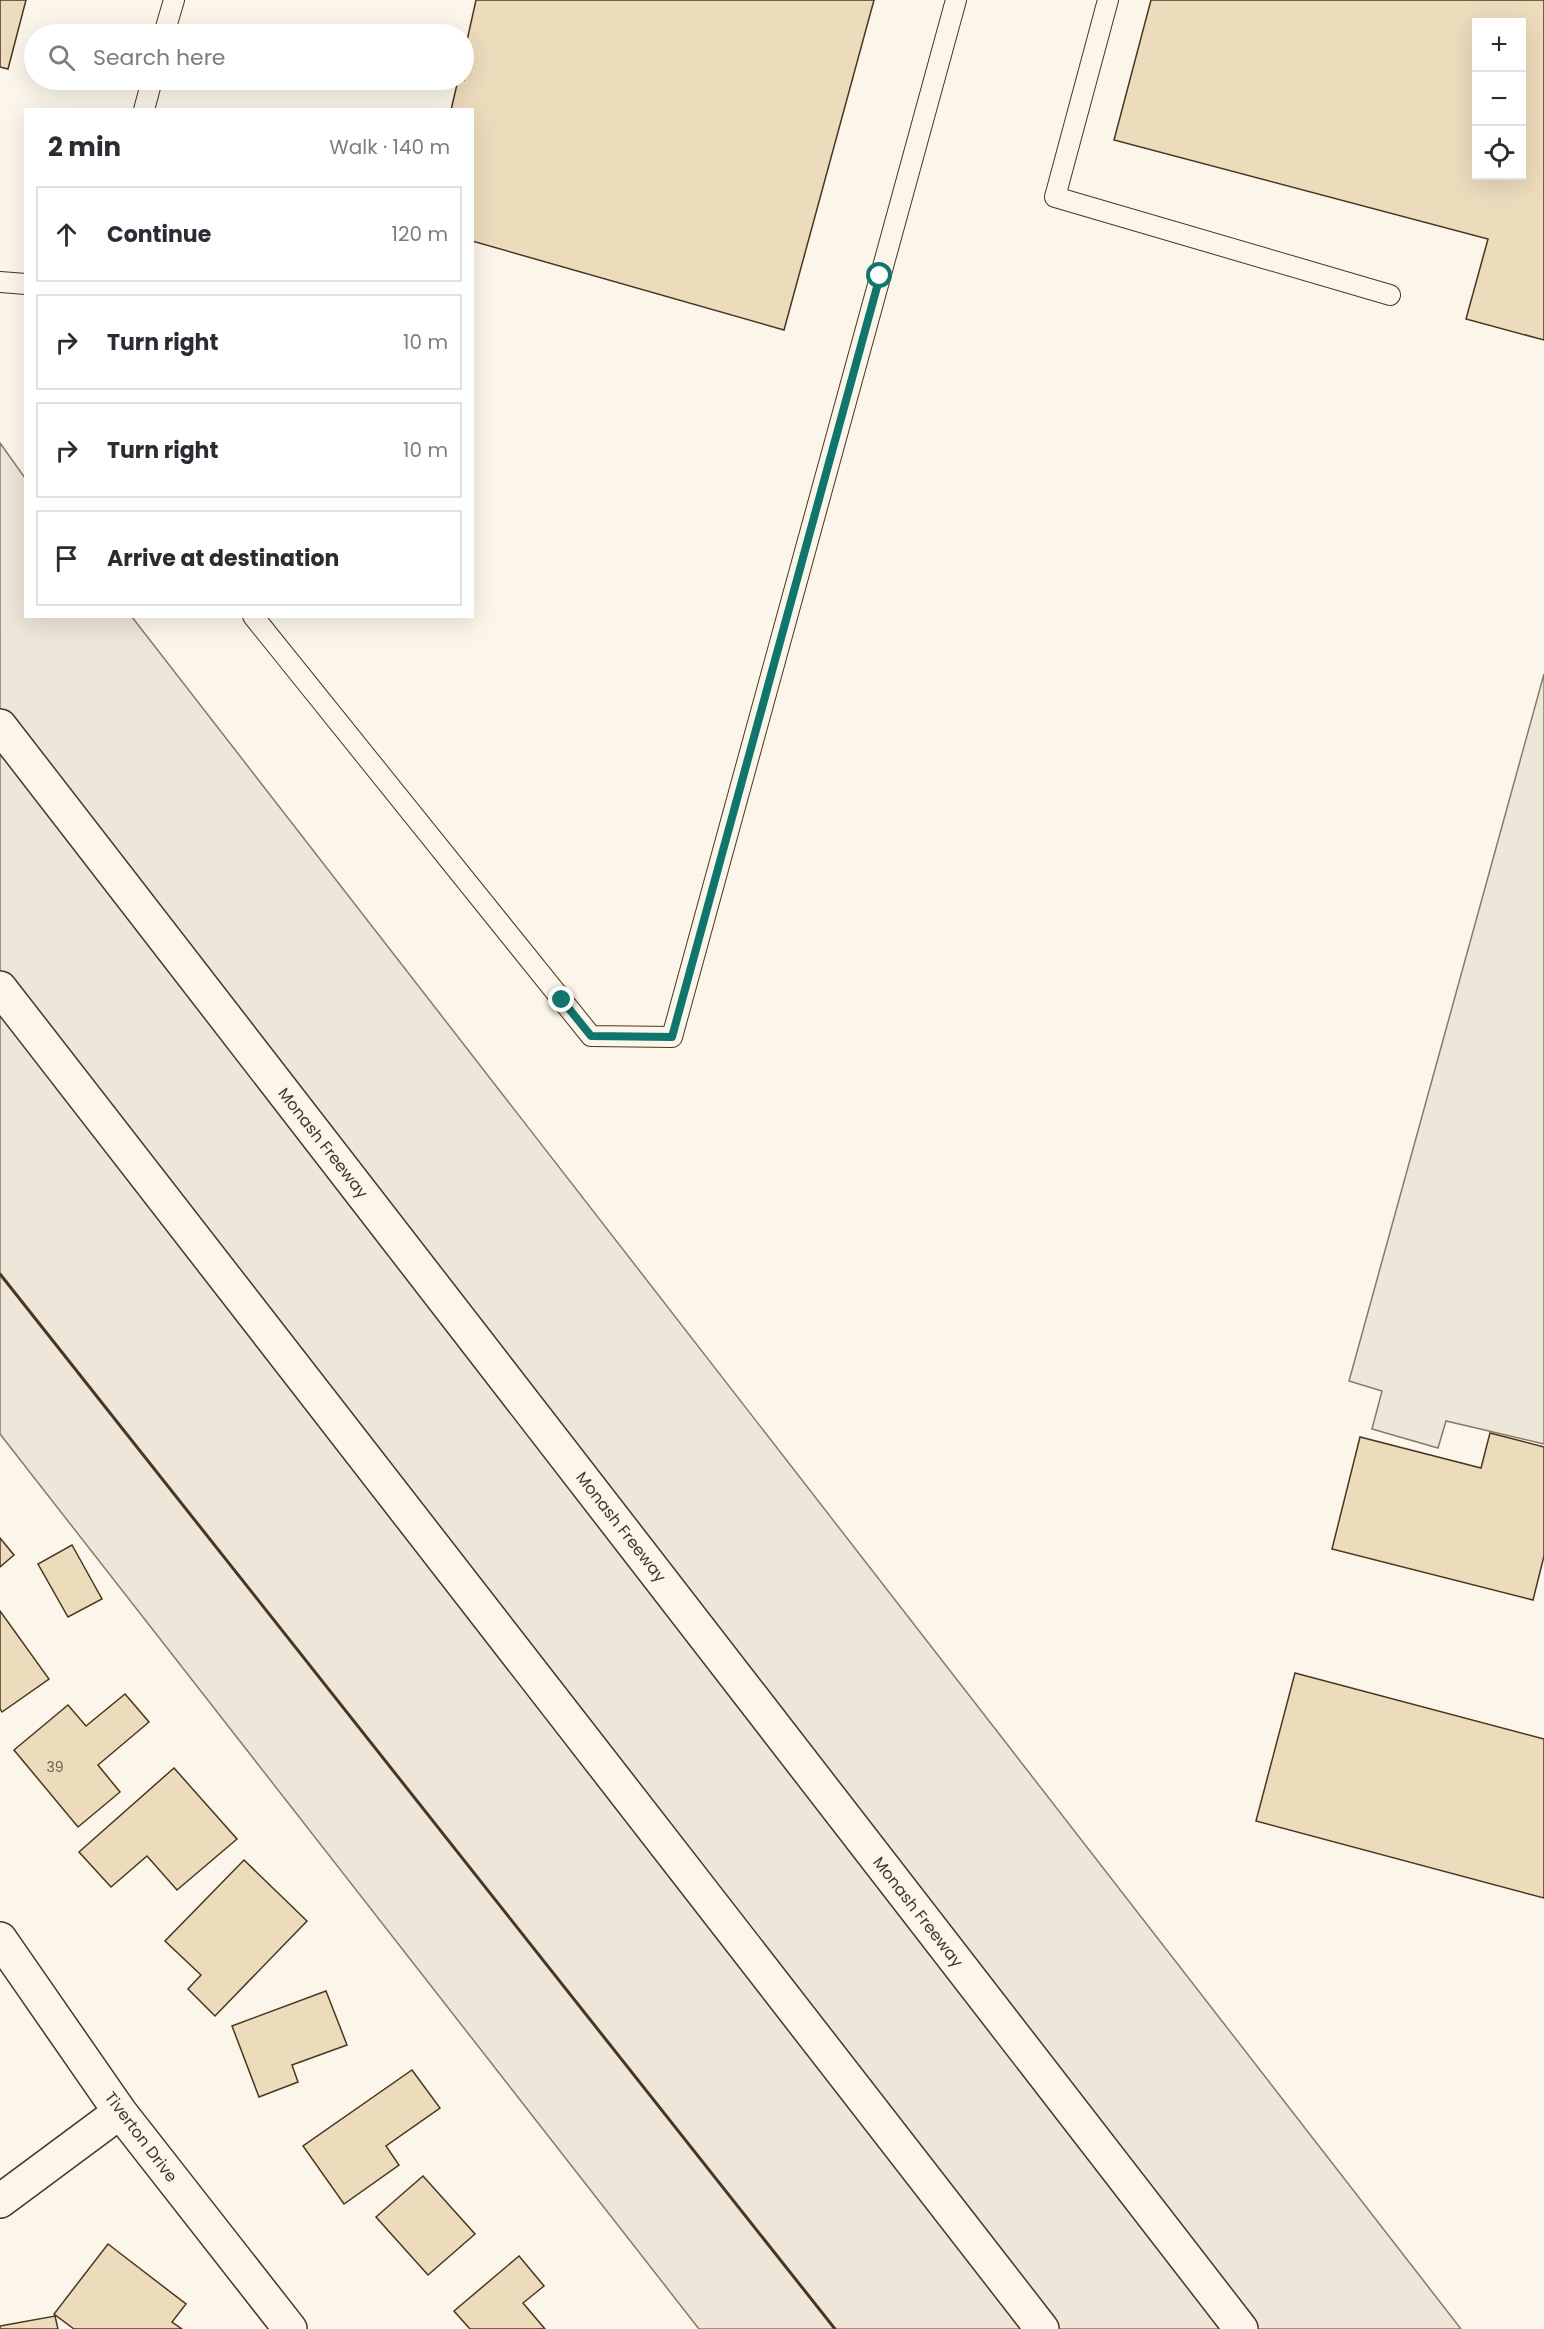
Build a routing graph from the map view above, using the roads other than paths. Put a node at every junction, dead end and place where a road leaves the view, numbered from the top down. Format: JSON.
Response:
{"nodes":[{"id":1,"x":174,"y":0,"type":"edge"},
{"id":2,"x":956,"y":0,"type":"edge"},
{"id":3,"x":1108,"y":0,"type":"edge"},
{"id":4,"x":168,"y":24,"type":"edge"},
{"id":5,"x":149,"y":90,"type":"edge"},
{"id":6,"x":145,"y":108,"type":"edge"},
{"id":7,"x":0,"y":282,"type":"edge"},
{"id":8,"x":24,"y":284,"type":"edge"},
{"id":9,"x":1390,"y":295,"type":"dead end"},
{"id":10,"x":254,"y":618,"type":"edge"},
{"id":11,"x":0,"y":726,"type":"edge"},
{"id":12,"x":0,"y":988,"type":"edge"},
{"id":13,"x":0,"y":1939,"type":"edge"},
{"id":14,"x":120,"y":2112,"type":"junction"},
{"id":15,"x":0,"y":2201,"type":"edge"},
{"id":16,"x":290,"y":2329,"type":"edge"},
{"id":17,"x":1042,"y":2329,"type":"edge"},
{"id":18,"x":1241,"y":2329,"type":"edge"}],
"edges":[{"from":1,"to":4,"type":"lane"},
{"from":2,"to":10,"type":"lane"},
{"from":3,"to":9,"type":"lane"},
{"from":5,"to":6,"type":"lane"},
{"from":7,"to":8,"type":"lane"},
{"from":11,"to":18,"type":"main road","name":"Monash Freeway"},
{"from":12,"to":17,"type":"main road"},
{"from":13,"to":14,"type":"main road","name":"Tiverton Drive"},
{"from":14,"to":15,"type":"main road"},
{"from":14,"to":16,"type":"main road","name":"Tiverton Drive"}]}
